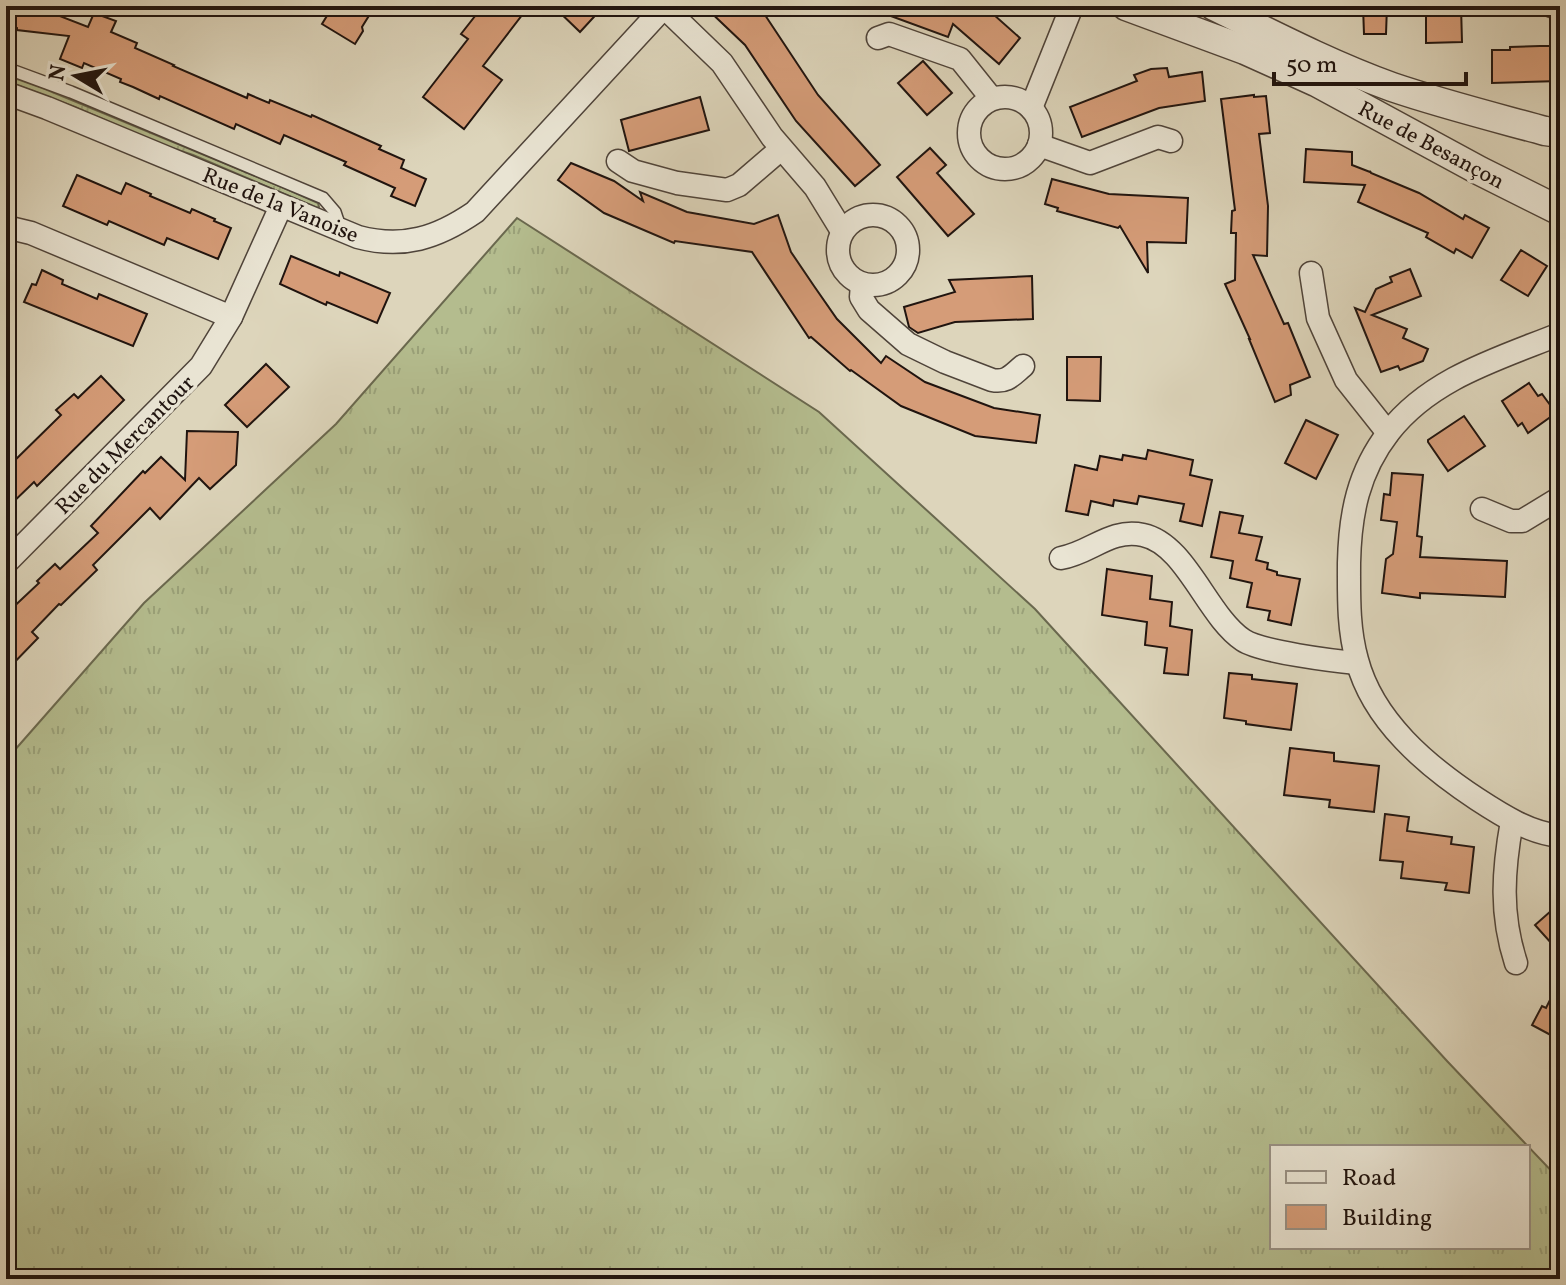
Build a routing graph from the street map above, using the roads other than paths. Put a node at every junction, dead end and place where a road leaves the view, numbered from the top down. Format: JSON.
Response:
{"nodes":[{"id":1,"x":664,"y":6,"type":"edge"},
{"id":2,"x":1072,"y":6,"type":"edge"},
{"id":3,"x":1126,"y":6,"type":"edge"},
{"id":4,"x":1214,"y":6,"type":"edge"},
{"id":5,"x":1552,"y":6,"type":"edge"},
{"id":6,"x":1560,"y":7,"type":"edge"},
{"id":7,"x":878,"y":38,"type":"dead end"},
{"id":8,"x":6,"y":68,"type":"edge"},
{"id":9,"x":6,"y":93,"type":"edge"},
{"id":10,"x":992,"y":99,"type":"junction"},
{"id":11,"x":1031,"y":108,"type":"junction"},
{"id":12,"x":1560,"y":133,"type":"edge"},
{"id":13,"x":1171,"y":141,"type":"dead end"},
{"id":14,"x":1039,"y":145,"type":"junction"},
{"id":15,"x":781,"y":149,"type":"junction"},
{"id":16,"x":618,"y":161,"type":"dead end"},
{"id":17,"x":281,"y":206,"type":"junction"},
{"id":18,"x":1560,"y":211,"type":"edge"},
{"id":19,"x":6,"y":227,"type":"edge"},
{"id":20,"x":341,"y":230,"type":"junction"},
{"id":21,"x":842,"y":231,"type":"junction"},
{"id":22,"x":1311,"y":273,"type":"dead end"},
{"id":23,"x":862,"y":284,"type":"junction"},
{"id":24,"x":231,"y":317,"type":"junction"},
{"id":25,"x":1560,"y":334,"type":"edge"},
{"id":26,"x":1023,"y":366,"type":"dead end"},
{"id":27,"x":1388,"y":433,"type":"junction"},
{"id":28,"x":1560,"y":498,"type":"edge"},
{"id":29,"x":1482,"y":509,"type":"dead end"},
{"id":30,"x":1061,"y":558,"type":"dead end"},
{"id":31,"x":6,"y":563,"type":"edge"},
{"id":32,"x":1357,"y":663,"type":"junction"},
{"id":33,"x":1512,"y":821,"type":"junction"},
{"id":34,"x":1560,"y":836,"type":"edge"},
{"id":35,"x":1516,"y":963,"type":"dead end"}],
"edges":[{"from":1,"to":15,"type":"street"},
{"from":1,"to":20,"type":"street","name":"Rue de la Vanoise"},
{"from":2,"to":11,"type":"street"},
{"from":3,"to":18,"type":"street","name":"Rue de Besançon"},
{"from":4,"to":12,"type":"street","name":"Rue de Besançon"},
{"from":5,"to":6,"type":"street"},
{"from":7,"to":10,"type":"street"},
{"from":8,"to":20,"type":"lane"},
{"from":9,"to":17,"type":"street","name":"Rue de la Vanoise"},
{"from":10,"to":11,"type":"street"},
{"from":10,"to":14,"type":"street"},
{"from":11,"to":14,"type":"street"},
{"from":13,"to":14,"type":"street"},
{"from":15,"to":16,"type":"street"},
{"from":15,"to":21,"type":"street"},
{"from":17,"to":20,"type":"street","name":"Rue de la Vanoise"},
{"from":17,"to":24,"type":"street","name":"Rue du Mercantour"},
{"from":19,"to":24,"type":"street"},
{"from":21,"to":23,"type":"street"},
{"from":21,"to":23,"type":"street"},
{"from":22,"to":27,"type":"street"},
{"from":23,"to":26,"type":"street"},
{"from":24,"to":31,"type":"street","name":"Rue du Mercantour"},
{"from":25,"to":27,"type":"street"},
{"from":27,"to":32,"type":"street"},
{"from":28,"to":29,"type":"street"},
{"from":30,"to":32,"type":"street"},
{"from":32,"to":33,"type":"street"},
{"from":33,"to":34,"type":"street"},
{"from":33,"to":35,"type":"street"}]}
